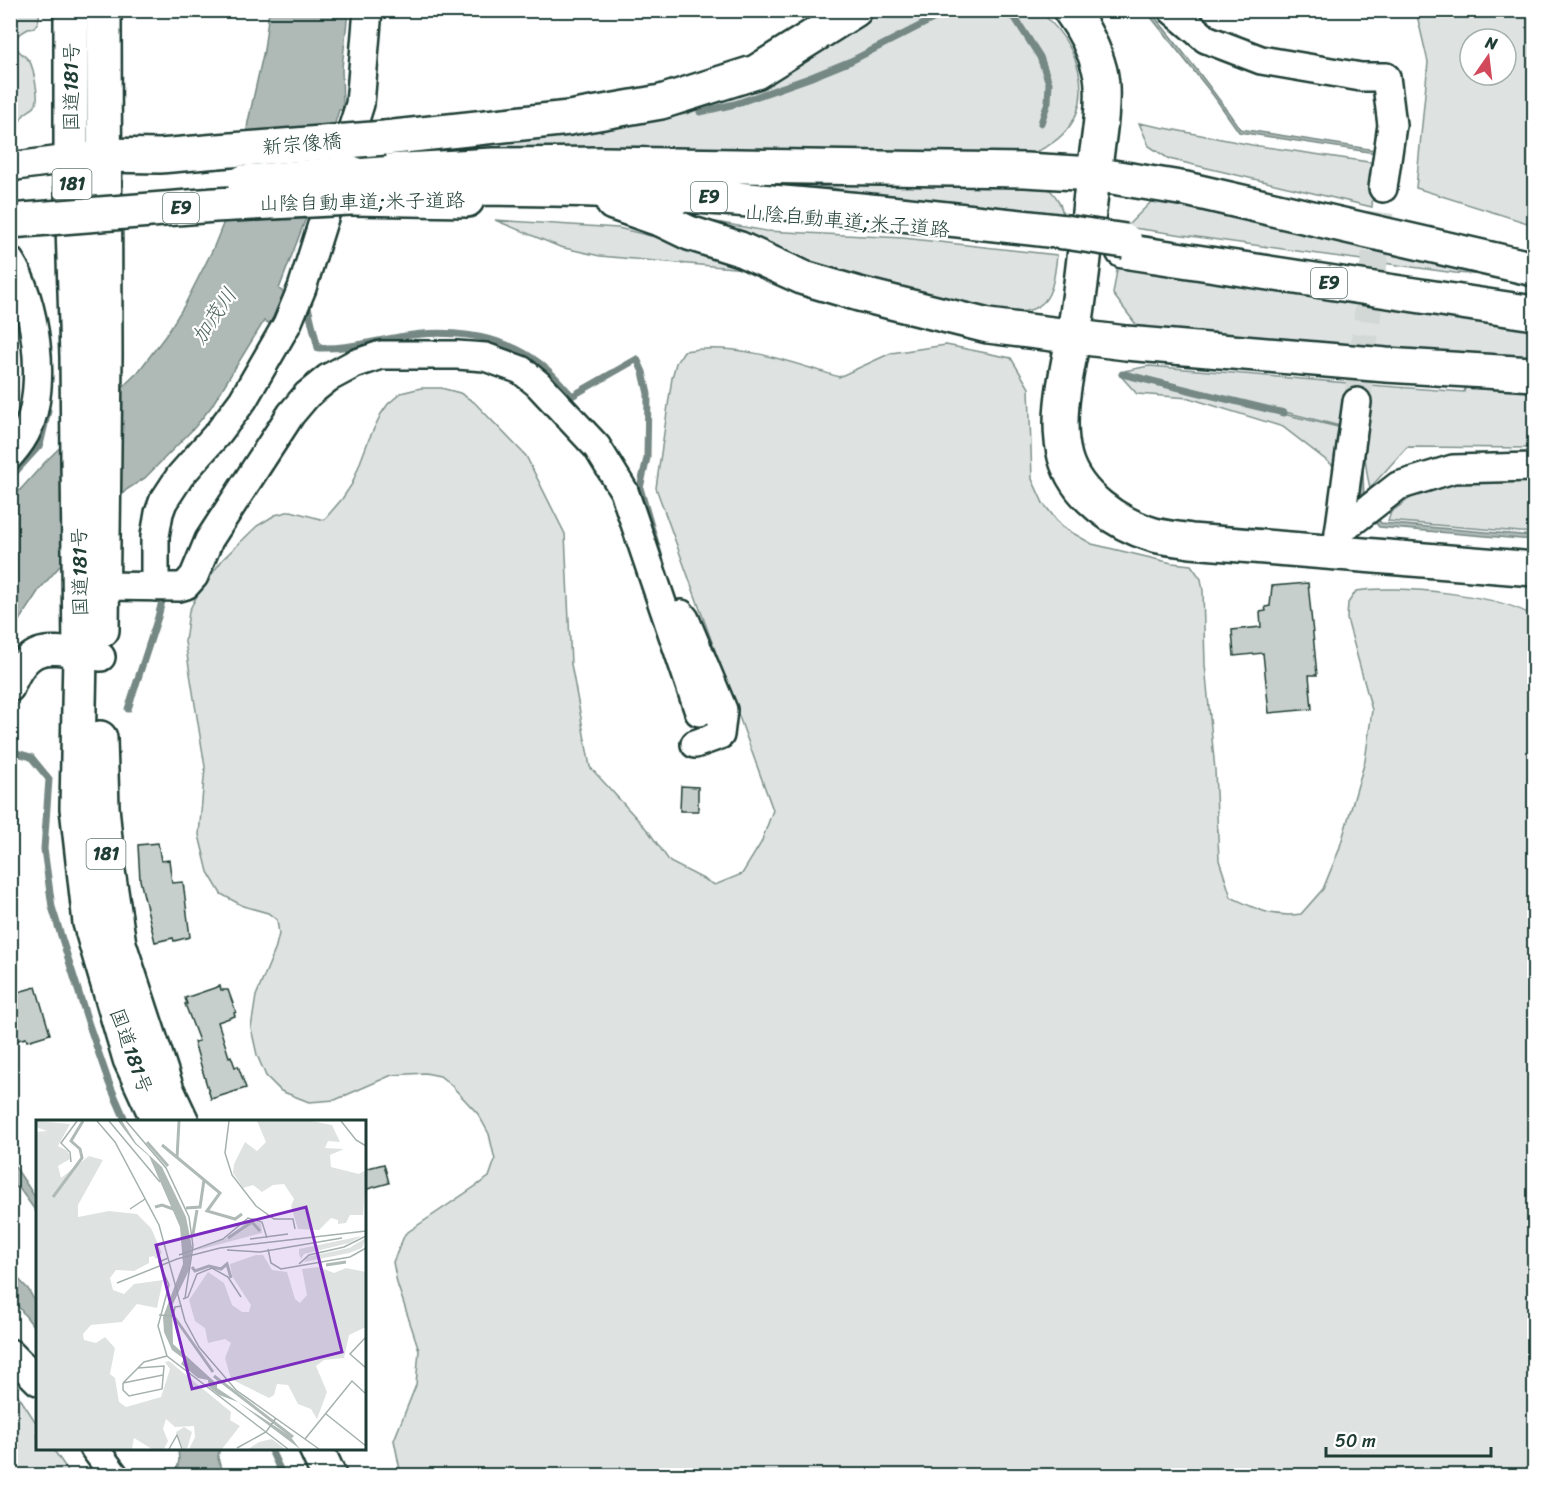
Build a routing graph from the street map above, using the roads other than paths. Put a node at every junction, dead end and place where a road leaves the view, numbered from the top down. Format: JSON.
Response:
{"nodes":[{"id":1,"x":71,"y":10,"type":"edge"},
{"id":2,"x":104,"y":10,"type":"edge"},
{"id":3,"x":368,"y":10,"type":"edge"},
{"id":4,"x":855,"y":10,"type":"edge"},
{"id":5,"x":1070,"y":10,"type":"edge"},
{"id":6,"x":1172,"y":10,"type":"edge"},
{"id":7,"x":103,"y":155,"type":"junction"},
{"id":8,"x":71,"y":159,"type":"junction"},
{"id":9,"x":10,"y":169,"type":"edge"},
{"id":10,"x":1094,"y":174,"type":"junction"},
{"id":11,"x":351,"y":186,"type":"junction"},
{"id":12,"x":1383,"y":188,"type":"tunnel mouth"},
{"id":13,"x":613,"y":202,"type":"junction"},
{"id":14,"x":10,"y":205,"type":"edge"},
{"id":15,"x":10,"y":220,"type":"edge"},
{"id":16,"x":1065,"y":237,"type":"junction"},
{"id":17,"x":1124,"y":246,"type":"junction"},
{"id":18,"x":10,"y":261,"type":"edge"},
{"id":19,"x":1534,"y":269,"type":"edge"},
{"id":20,"x":1534,"y":301,"type":"edge"},
{"id":21,"x":1534,"y":314,"type":"edge"},
{"id":22,"x":1074,"y":336,"type":"junction"},
{"id":23,"x":91,"y":356,"type":"junction"},
{"id":24,"x":1534,"y":374,"type":"edge"},
{"id":25,"x":1357,"y":402,"type":"tunnel mouth"},
{"id":26,"x":10,"y":455,"type":"edge"},
{"id":27,"x":1534,"y":467,"type":"edge"},
{"id":28,"x":1338,"y":543,"type":"junction"},
{"id":29,"x":1534,"y":569,"type":"edge"},
{"id":30,"x":95,"y":581,"type":"junction"},
{"id":31,"x":155,"y":587,"type":"junction"},
{"id":32,"x":664,"y":608,"type":"junction"},
{"id":33,"x":91,"y":656,"type":"junction"},
{"id":34,"x":10,"y":688,"type":"edge"},
{"id":35,"x":699,"y":712,"type":"dead end"},
{"id":36,"x":695,"y":744,"type":"dead end"},
{"id":37,"x":158,"y":1120,"type":"edge"},
{"id":38,"x":182,"y":1120,"type":"edge"},
{"id":39,"x":10,"y":1353,"type":"edge"},
{"id":40,"x":36,"y":1379,"type":"edge"},
{"id":41,"x":95,"y":1450,"type":"edge"},
{"id":42,"x":316,"y":1450,"type":"edge"},
{"id":43,"x":339,"y":1450,"type":"edge"},
{"id":44,"x":115,"y":1476,"type":"edge"},
{"id":45,"x":329,"y":1476,"type":"edge"},
{"id":46,"x":352,"y":1476,"type":"edge"}],
"edges":[{"from":1,"to":8,"type":"main road","name":"国道181号","number":"181"},
{"from":2,"to":7,"type":"main road","name":"国道181号","number":"181"},
{"from":3,"to":31,"type":"street"},
{"from":4,"to":7,"type":"main road","name":"新宗像橋","bridge":true},
{"from":5,"to":10,"type":"main road"},
{"from":6,"to":12,"type":"street"},
{"from":7,"to":8,"type":"street"},
{"from":7,"to":23,"type":"main road","name":"国道181号","number":"181"},
{"from":8,"to":9,"type":"street"},
{"from":8,"to":23,"type":"main road","name":"国道181号","number":"181"},
{"from":10,"to":11,"type":"main road"},
{"from":10,"to":19,"type":"main road"},
{"from":10,"to":22,"type":"main road"},
{"from":11,"to":13,"type":"main road","name":"山陰自動車道;米子道路","number":"E9"},
{"from":11,"to":14,"type":"main road","name":"山陰自動車道;米子道路","number":"E9"},
{"from":11,"to":15,"type":"main road","name":"山陰自動車道;米子道路","number":"E9","bridge":true},
{"from":11,"to":16,"type":"main road","name":"山陰自動車道;米子道路","number":"E9"},
{"from":13,"to":16,"type":"main road","name":"山陰自動車道;米子道路","number":"E9"},
{"from":13,"to":22,"type":"main road"},
{"from":16,"to":17,"type":"main road","name":"山陰自動車道;米子道路","number":"E9","bridge":true},
{"from":17,"to":20,"type":"main road","name":"山陰自動車道;米子道路","number":"E9"},
{"from":17,"to":21,"type":"main road","name":"山陰自動車道;米子道路","number":"E9"},
{"from":18,"to":26,"type":"street"},
{"from":22,"to":24,"type":"main road"},
{"from":22,"to":28,"type":"main road"},
{"from":23,"to":30,"type":"main road","name":"国道181号","number":"181"},
{"from":25,"to":28,"type":"street"},
{"from":27,"to":28,"type":"street"},
{"from":28,"to":29,"type":"main road"},
{"from":30,"to":31,"type":"street"},
{"from":30,"to":33,"type":"main road","name":"国道181号","number":"181"},
{"from":31,"to":32,"type":"street"},
{"from":32,"to":35,"type":"street"},
{"from":32,"to":36,"type":"street"},
{"from":33,"to":34,"type":"street"},
{"from":33,"to":37,"type":"main road","name":"国道181号","number":"181"},
{"from":33,"to":38,"type":"main road","name":"国道181号","number":"181"},
{"from":39,"to":40,"type":"street"},
{"from":41,"to":44,"type":"street"},
{"from":42,"to":45,"type":"main road"},
{"from":43,"to":46,"type":"main road"}]}
